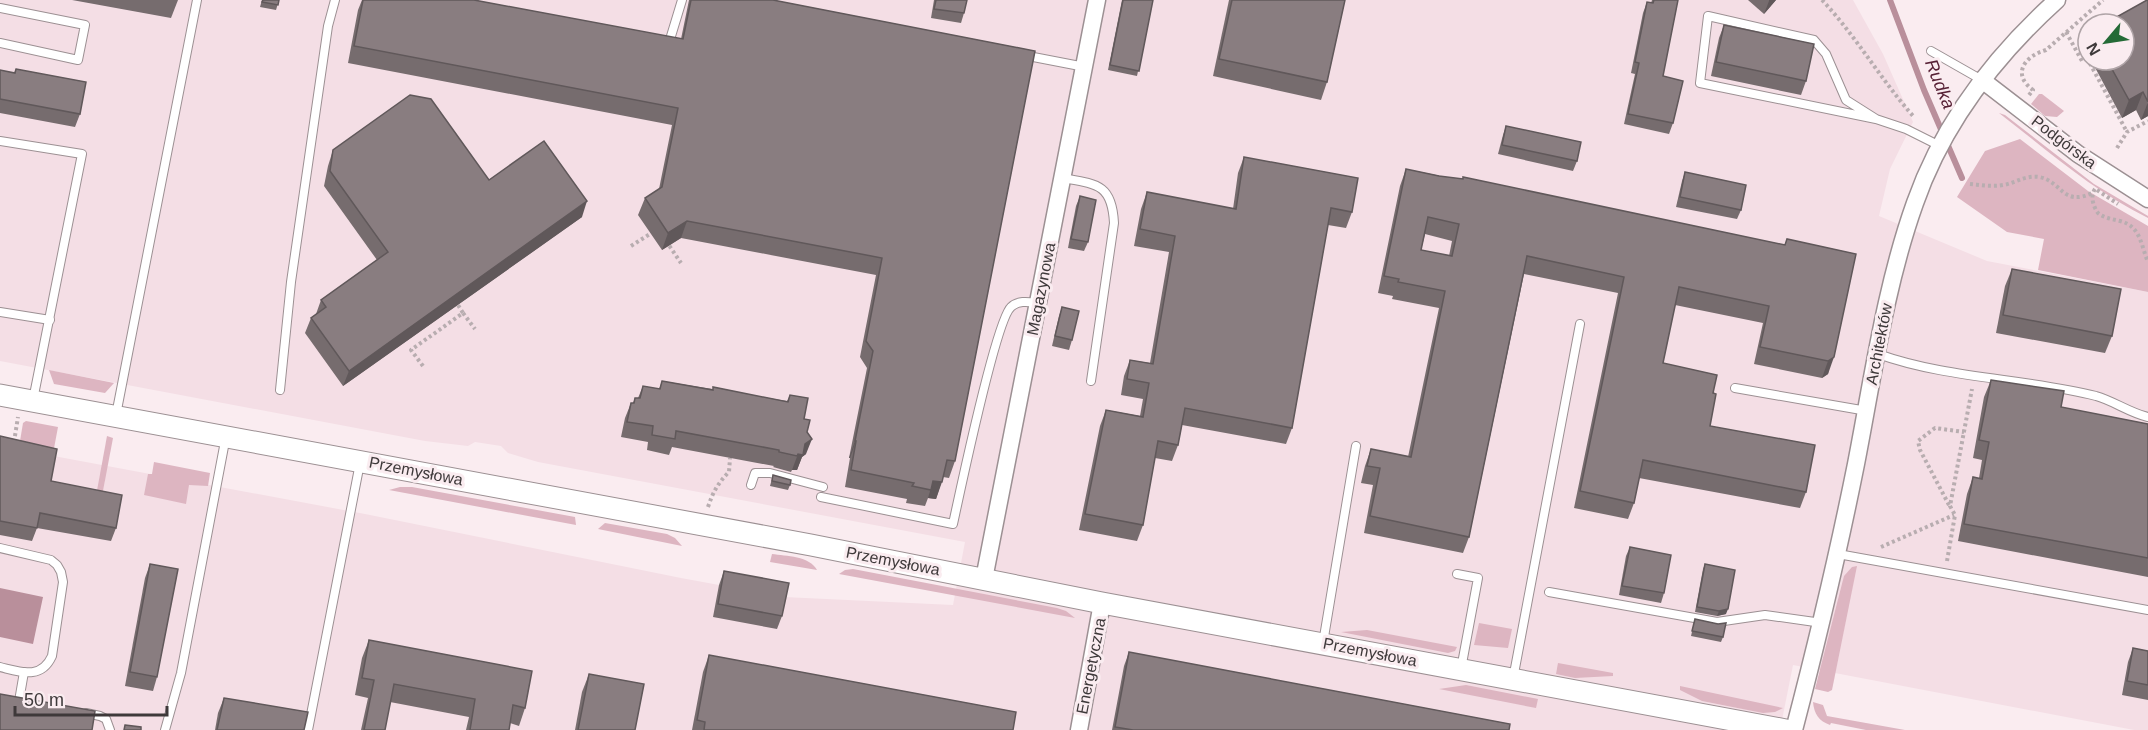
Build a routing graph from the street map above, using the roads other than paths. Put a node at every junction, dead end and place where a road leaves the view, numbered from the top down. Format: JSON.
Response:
{"nodes":[{"id":1,"x":3,"y":0,"type":"edge"},
{"id":2,"x":197,"y":0,"type":"edge"},
{"id":3,"x":335,"y":0,"type":"edge"},
{"id":4,"x":682,"y":0,"type":"edge"},
{"id":5,"x":1097,"y":0,"type":"edge"},
{"id":6,"x":2057,"y":0,"type":"edge"},
{"id":7,"x":0,"y":8,"type":"edge"},
{"id":8,"x":0,"y":43,"type":"edge"},
{"id":9,"x":656,"y":46,"type":"edge"},
{"id":10,"x":1931,"y":51,"type":"dead end"},
{"id":11,"x":1008,"y":52,"type":"edge"},
{"id":12,"x":1085,"y":67,"type":"junction"},
{"id":13,"x":1983,"y":80,"type":"junction"},
{"id":14,"x":1876,"y":119,"type":"junction"},
{"id":15,"x":0,"y":141,"type":"edge"},
{"id":16,"x":1937,"y":153,"type":"junction"},
{"id":17,"x":1062,"y":178,"type":"junction"},
{"id":18,"x":2148,"y":199,"type":"edge"},
{"id":19,"x":1038,"y":303,"type":"junction"},
{"id":20,"x":0,"y":312,"type":"edge"},
{"id":21,"x":50,"y":320,"type":"junction"},
{"id":22,"x":1580,"y":324,"type":"dead end"},
{"id":23,"x":1878,"y":354,"type":"junction"},
{"id":24,"x":1091,"y":381,"type":"dead end"},
{"id":25,"x":1735,"y":388,"type":"dead end"},
{"id":26,"x":280,"y":390,"type":"dead end"},
{"id":27,"x":0,"y":395,"type":"edge"},
{"id":28,"x":25,"y":408,"type":"junction"},
{"id":29,"x":1867,"y":411,"type":"junction"},
{"id":30,"x":116,"y":416,"type":"junction"},
{"id":31,"x":2148,"y":417,"type":"edge"},
{"id":32,"x":226,"y":436,"type":"junction"},
{"id":33,"x":1356,"y":446,"type":"dead end"},
{"id":34,"x":360,"y":460,"type":"junction"},
{"id":35,"x":751,"y":485,"type":"dead end"},
{"id":36,"x":823,"y":487,"type":"dead end"},
{"id":37,"x":821,"y":497,"type":"dead end"},
{"id":38,"x":0,"y":548,"type":"edge"},
{"id":39,"x":1838,"y":554,"type":"junction"},
{"id":40,"x":1457,"y":574,"type":"dead end"},
{"id":41,"x":984,"y":579,"type":"junction"},
{"id":42,"x":1549,"y":592,"type":"dead end"},
{"id":43,"x":1102,"y":603,"type":"junction"},
{"id":44,"x":2148,"y":610,"type":"edge"},
{"id":45,"x":1821,"y":623,"type":"junction"},
{"id":46,"x":1323,"y":644,"type":"junction"},
{"id":47,"x":0,"y":667,"type":"edge"},
{"id":48,"x":1461,"y":670,"type":"junction"},
{"id":49,"x":24,"y":672,"type":"junction"},
{"id":50,"x":1513,"y":679,"type":"junction"},
{"id":51,"x":10,"y":699,"type":"edge"},
{"id":52,"x":19,"y":700,"type":"junction"},
{"id":53,"x":31,"y":703,"type":"edge"},
{"id":54,"x":77,"y":711,"type":"edge"},
{"id":55,"x":1754,"y":727,"type":"edge"},
{"id":56,"x":110,"y":730,"type":"edge"},
{"id":57,"x":165,"y":730,"type":"edge"},
{"id":58,"x":308,"y":730,"type":"edge"},
{"id":59,"x":1079,"y":730,"type":"edge"},
{"id":60,"x":1786,"y":730,"type":"edge"},
{"id":61,"x":1794,"y":730,"type":"edge"}],
"edges":[{"from":1,"to":7,"type":"lane"},
{"from":2,"to":30,"type":"lane"},
{"from":3,"to":26,"type":"lane"},
{"from":4,"to":9,"type":"lane"},
{"from":5,"to":12,"type":"street","name":"Magazynowa"},
{"from":6,"to":13,"type":"street","name":"Architektów"},
{"from":7,"to":8,"type":"lane"},
{"from":10,"to":13,"type":"lane"},
{"from":11,"to":12,"type":"lane"},
{"from":12,"to":17,"type":"street","name":"Magazynowa"},
{"from":13,"to":16,"type":"street","name":"Architektów"},
{"from":13,"to":18,"type":"street","name":"Podgórska"},
{"from":14,"to":14,"type":"lane"},
{"from":14,"to":16,"type":"lane"},
{"from":15,"to":21,"type":"lane"},
{"from":16,"to":23,"type":"street","name":"Architektów"},
{"from":17,"to":19,"type":"street","name":"Magazynowa"},
{"from":17,"to":24,"type":"lane"},
{"from":19,"to":37,"type":"lane"},
{"from":19,"to":41,"type":"street","name":"Magazynowa"},
{"from":20,"to":21,"type":"lane"},
{"from":21,"to":28,"type":"lane"},
{"from":22,"to":50,"type":"lane"},
{"from":23,"to":29,"type":"street","name":"Architektów"},
{"from":23,"to":31,"type":"lane"},
{"from":25,"to":29,"type":"lane"},
{"from":27,"to":28,"type":"street","name":"Przemysłowa"},
{"from":28,"to":30,"type":"street","name":"Przemysłowa"},
{"from":29,"to":39,"type":"street","name":"Architektów"},
{"from":30,"to":32,"type":"street","name":"Przemysłowa"},
{"from":32,"to":34,"type":"street","name":"Przemysłowa"},
{"from":32,"to":57,"type":"lane"},
{"from":33,"to":46,"type":"lane"},
{"from":34,"to":41,"type":"street","name":"Przemysłowa"},
{"from":34,"to":58,"type":"lane"},
{"from":35,"to":36,"type":"lane"},
{"from":38,"to":49,"type":"lane"},
{"from":39,"to":44,"type":"lane"},
{"from":39,"to":45,"type":"street","name":"Architektów"},
{"from":40,"to":48,"type":"lane"},
{"from":41,"to":43,"type":"street","name":"Przemysłowa"},
{"from":42,"to":45,"type":"lane"},
{"from":43,"to":46,"type":"street","name":"Przemysłowa"},
{"from":43,"to":59,"type":"street","name":"Energetyczna"},
{"from":45,"to":61,"type":"street","name":"Architektów"},
{"from":46,"to":48,"type":"street","name":"Przemysłowa"},
{"from":47,"to":49,"type":"lane"},
{"from":48,"to":50,"type":"street","name":"Przemysłowa"},
{"from":49,"to":52,"type":"lane"},
{"from":50,"to":55,"type":"street","name":"Przemysłowa"},
{"from":51,"to":52,"type":"lane"},
{"from":52,"to":53,"type":"lane"},
{"from":54,"to":56,"type":"lane"},
{"from":55,"to":60,"type":"street","name":"Przemysłowa"}]}
